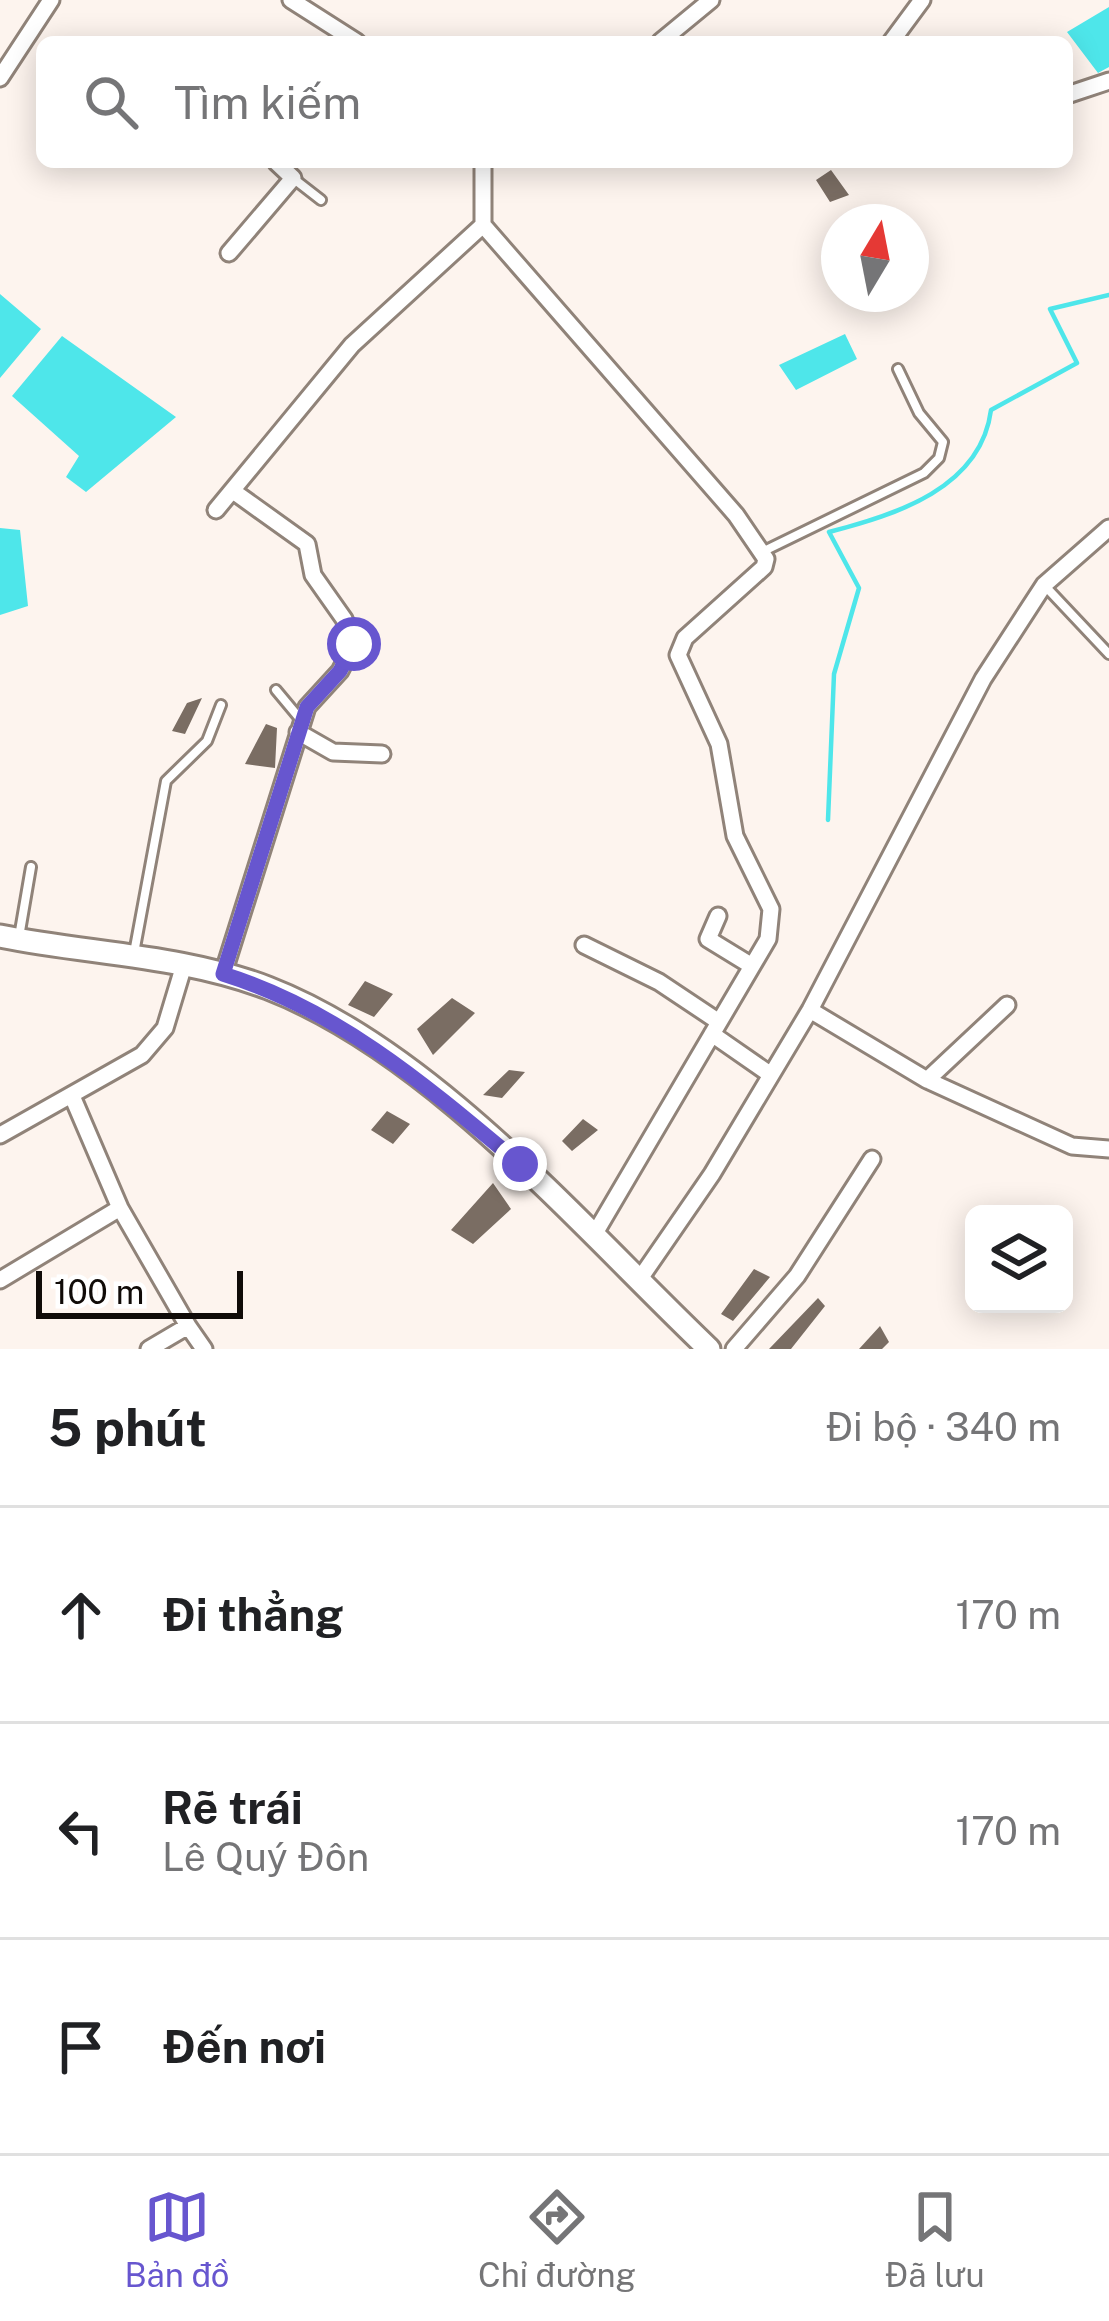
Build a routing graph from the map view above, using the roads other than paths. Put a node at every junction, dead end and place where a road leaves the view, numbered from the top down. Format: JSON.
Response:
{"nodes":[{"id":1,"x":51,"y":0,"type":"edge"},
{"id":2,"x":711,"y":0,"type":"edge"},
{"id":3,"x":922,"y":0,"type":"edge"},
{"id":4,"x":295,"y":1,"type":"edge"},
{"id":5,"x":342,"y":36,"type":"edge"},
{"id":6,"x":667,"y":36,"type":"edge"},
{"id":7,"x":895,"y":36,"type":"edge"},
{"id":8,"x":0,"y":78,"type":"edge"},
{"id":9,"x":1109,"y":81,"type":"edge"},
{"id":10,"x":1073,"y":93,"type":"edge"},
{"id":11,"x":282,"y":168,"type":"edge"},
{"id":12,"x":483,"y":168,"type":"edge"},
{"id":13,"x":293,"y":178,"type":"junction"},
{"id":14,"x":321,"y":200,"type":"dead end"},
{"id":15,"x":483,"y":225,"type":"junction"},
{"id":16,"x":229,"y":253,"type":"dead end"},
{"id":17,"x":898,"y":369,"type":"dead end"},
{"id":18,"x":233,"y":491,"type":"junction"},
{"id":19,"x":216,"y":510,"type":"dead end"},
{"id":20,"x":1109,"y":528,"type":"edge"},
{"id":21,"x":762,"y":552,"type":"junction"},
{"id":22,"x":1044,"y":585,"type":"junction"},
{"id":23,"x":1109,"y":654,"type":"edge"},
{"id":24,"x":276,"y":690,"type":"dead end"},
{"id":25,"x":221,"y":705,"type":"dead end"},
{"id":26,"x":300,"y":727,"type":"junction"},
{"id":27,"x":382,"y":754,"type":"dead end"},
{"id":28,"x":31,"y":867,"type":"dead end"},
{"id":29,"x":718,"y":916,"type":"dead end"},
{"id":30,"x":9,"y":938,"type":"edge"},
{"id":31,"x":584,"y":945,"type":"dead end"},
{"id":32,"x":134,"y":955,"type":"junction"},
{"id":33,"x":184,"y":965,"type":"junction"},
{"id":34,"x":752,"y":966,"type":"junction"},
{"id":35,"x":223,"y":974,"type":"junction"},
{"id":36,"x":1007,"y":1005,"type":"dead end"},
{"id":37,"x":810,"y":1010,"type":"junction"},
{"id":38,"x":716,"y":1028,"type":"junction"},
{"id":39,"x":771,"y":1075,"type":"junction"},
{"id":40,"x":927,"y":1080,"type":"junction"},
{"id":41,"x":72,"y":1096,"type":"junction"},
{"id":42,"x":0,"y":1136,"type":"edge"},
{"id":43,"x":1109,"y":1149,"type":"edge"},
{"id":44,"x":872,"y":1159,"type":"dead end"},
{"id":45,"x":120,"y":1208,"type":"junction"},
{"id":46,"x":594,"y":1235,"type":"junction"},
{"id":47,"x":0,"y":1280,"type":"edge"},
{"id":48,"x":639,"y":1280,"type":"junction"},
{"id":49,"x":188,"y":1326,"type":"junction"},
{"id":50,"x":706,"y":1348,"type":"edge"},
{"id":51,"x":149,"y":1349,"type":"edge"},
{"id":52,"x":203,"y":1349,"type":"edge"},
{"id":53,"x":734,"y":1349,"type":"edge"}],
"edges":[{"from":1,"to":8,"type":"street"},
{"from":2,"to":6,"type":"street"},
{"from":3,"to":7,"type":"street"},
{"from":4,"to":5,"type":"street"},
{"from":9,"to":10,"type":"street"},
{"from":11,"to":13,"type":"street"},
{"from":12,"to":15,"type":"street"},
{"from":13,"to":14,"type":"lane"},
{"from":13,"to":16,"type":"street"},
{"from":15,"to":18,"type":"street"},
{"from":15,"to":21,"type":"street"},
{"from":17,"to":21,"type":"lane"},
{"from":18,"to":19,"type":"street"},
{"from":18,"to":26,"type":"street"},
{"from":20,"to":22,"type":"street"},
{"from":21,"to":34,"type":"street"},
{"from":22,"to":23,"type":"lane"},
{"from":22,"to":37,"type":"street"},
{"from":24,"to":26,"type":"lane"},
{"from":25,"to":32,"type":"lane"},
{"from":26,"to":27,"type":"street"},
{"from":26,"to":35,"type":"street"},
{"from":28,"to":30,"type":"lane"},
{"from":29,"to":34,"type":"street"},
{"from":30,"to":32,"type":"main road"},
{"from":31,"to":38,"type":"street"},
{"from":32,"to":33,"type":"main road"},
{"from":33,"to":35,"type":"main road"},
{"from":33,"to":41,"type":"street"},
{"from":34,"to":38,"type":"street"},
{"from":35,"to":46,"type":"main road"},
{"from":36,"to":40,"type":"street"},
{"from":37,"to":39,"type":"street"},
{"from":37,"to":40,"type":"street"},
{"from":38,"to":39,"type":"street"},
{"from":38,"to":46,"type":"street"},
{"from":39,"to":48,"type":"street"},
{"from":40,"to":43,"type":"street"},
{"from":41,"to":42,"type":"street"},
{"from":41,"to":45,"type":"street"},
{"from":44,"to":53,"type":"street"},
{"from":45,"to":47,"type":"street"},
{"from":45,"to":49,"type":"street"},
{"from":46,"to":48,"type":"main road"},
{"from":48,"to":50,"type":"main road"},
{"from":49,"to":51,"type":"street"},
{"from":49,"to":52,"type":"street"}]}
